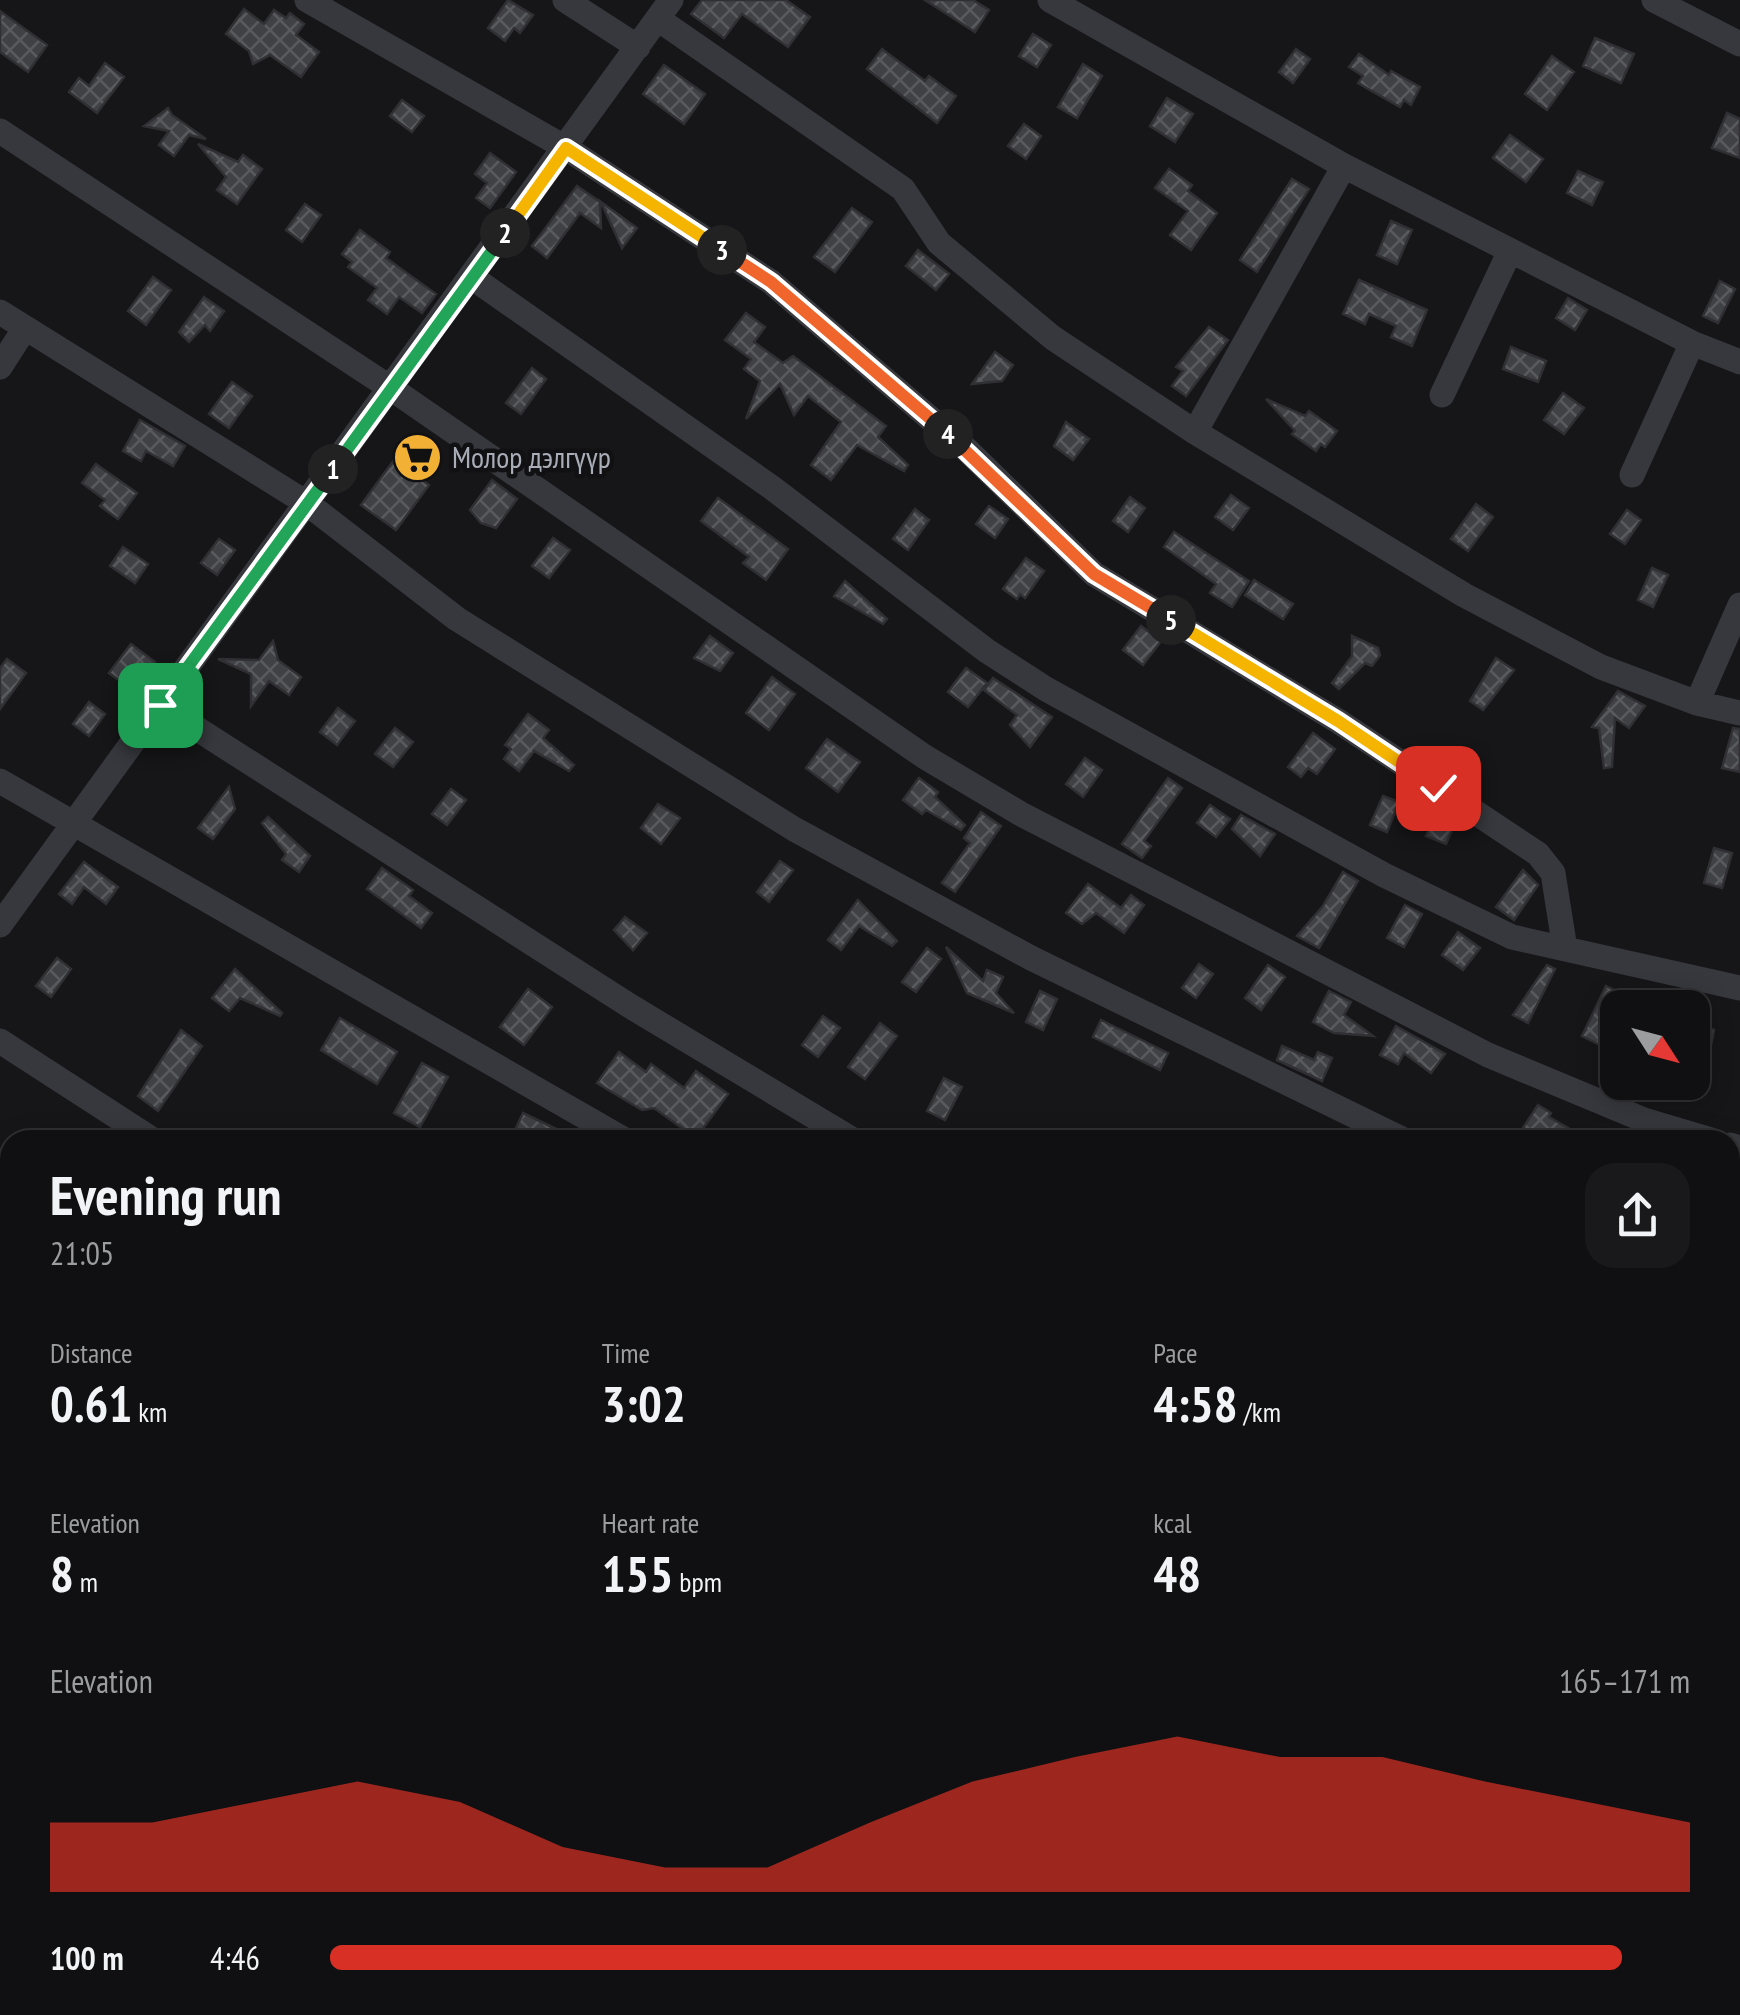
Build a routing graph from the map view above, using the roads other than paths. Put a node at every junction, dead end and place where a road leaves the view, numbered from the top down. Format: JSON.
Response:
{"nodes":[{"id":1,"x":307,"y":0,"type":"edge"},
{"id":2,"x":565,"y":0,"type":"edge"},
{"id":3,"x":1050,"y":0,"type":"edge"},
{"id":4,"x":1654,"y":0,"type":"edge"},
{"id":5,"x":664,"y":10,"type":"edge"},
{"id":6,"x":1740,"y":44,"type":"edge"},
{"id":7,"x":638,"y":47,"type":"junction"},
{"id":8,"x":0,"y":131,"type":"edge"},
{"id":9,"x":566,"y":148,"type":"junction"},
{"id":10,"x":1344,"y":166,"type":"junction"},
{"id":11,"x":1510,"y":252,"type":"junction"},
{"id":12,"x":473,"y":278,"type":"junction"},
{"id":13,"x":0,"y":312,"type":"edge"},
{"id":14,"x":25,"y":328,"type":"junction"},
{"id":15,"x":1692,"y":343,"type":"junction"},
{"id":16,"x":1740,"y":362,"type":"edge"},
{"id":17,"x":0,"y":367,"type":"edge"},
{"id":18,"x":392,"y":389,"type":"junction"},
{"id":19,"x":1442,"y":395,"type":"dead end"},
{"id":20,"x":1194,"y":432,"type":"junction"},
{"id":21,"x":1632,"y":475,"type":"dead end"},
{"id":22,"x":308,"y":504,"type":"junction"},
{"id":23,"x":1740,"y":605,"type":"edge"},
{"id":24,"x":1696,"y":702,"type":"junction"},
{"id":25,"x":160,"y":705,"type":"junction"},
{"id":26,"x":1740,"y":713,"type":"edge"},
{"id":27,"x":0,"y":781,"type":"edge"},
{"id":28,"x":74,"y":822,"type":"junction"},
{"id":29,"x":0,"y":925,"type":"edge"},
{"id":30,"x":1566,"y":949,"type":"junction"},
{"id":31,"x":1740,"y":988,"type":"edge"},
{"id":32,"x":0,"y":1042,"type":"edge"},
{"id":33,"x":137,"y":1130,"type":"edge"},
{"id":34,"x":608,"y":1130,"type":"edge"},
{"id":35,"x":835,"y":1130,"type":"edge"},
{"id":36,"x":1383,"y":1130,"type":"edge"},
{"id":37,"x":1678,"y":1130,"type":"edge"}],
"edges":[{"from":1,"to":9,"type":"street"},
{"from":2,"to":7,"type":"street"},
{"from":3,"to":10,"type":"street"},
{"from":4,"to":6,"type":"street"},
{"from":5,"to":7,"type":"street"},
{"from":5,"to":20,"type":"street"},
{"from":7,"to":9,"type":"street"},
{"from":8,"to":18,"type":"street"},
{"from":9,"to":12,"type":"street"},
{"from":9,"to":30,"type":"street"},
{"from":10,"to":11,"type":"street"},
{"from":10,"to":20,"type":"street"},
{"from":11,"to":15,"type":"street"},
{"from":11,"to":19,"type":"street"},
{"from":12,"to":18,"type":"street"},
{"from":12,"to":30,"type":"street"},
{"from":13,"to":14,"type":"street"},
{"from":14,"to":17,"type":"street"},
{"from":14,"to":22,"type":"street"},
{"from":15,"to":16,"type":"street"},
{"from":15,"to":21,"type":"street"},
{"from":18,"to":22,"type":"street"},
{"from":18,"to":37,"type":"street"},
{"from":20,"to":24,"type":"street"},
{"from":22,"to":25,"type":"street"},
{"from":22,"to":36,"type":"street"},
{"from":23,"to":24,"type":"street"},
{"from":24,"to":26,"type":"street"},
{"from":25,"to":28,"type":"street"},
{"from":25,"to":35,"type":"street"},
{"from":27,"to":28,"type":"street"},
{"from":28,"to":29,"type":"street"},
{"from":28,"to":34,"type":"street"},
{"from":30,"to":31,"type":"street"},
{"from":32,"to":33,"type":"street"}]}
